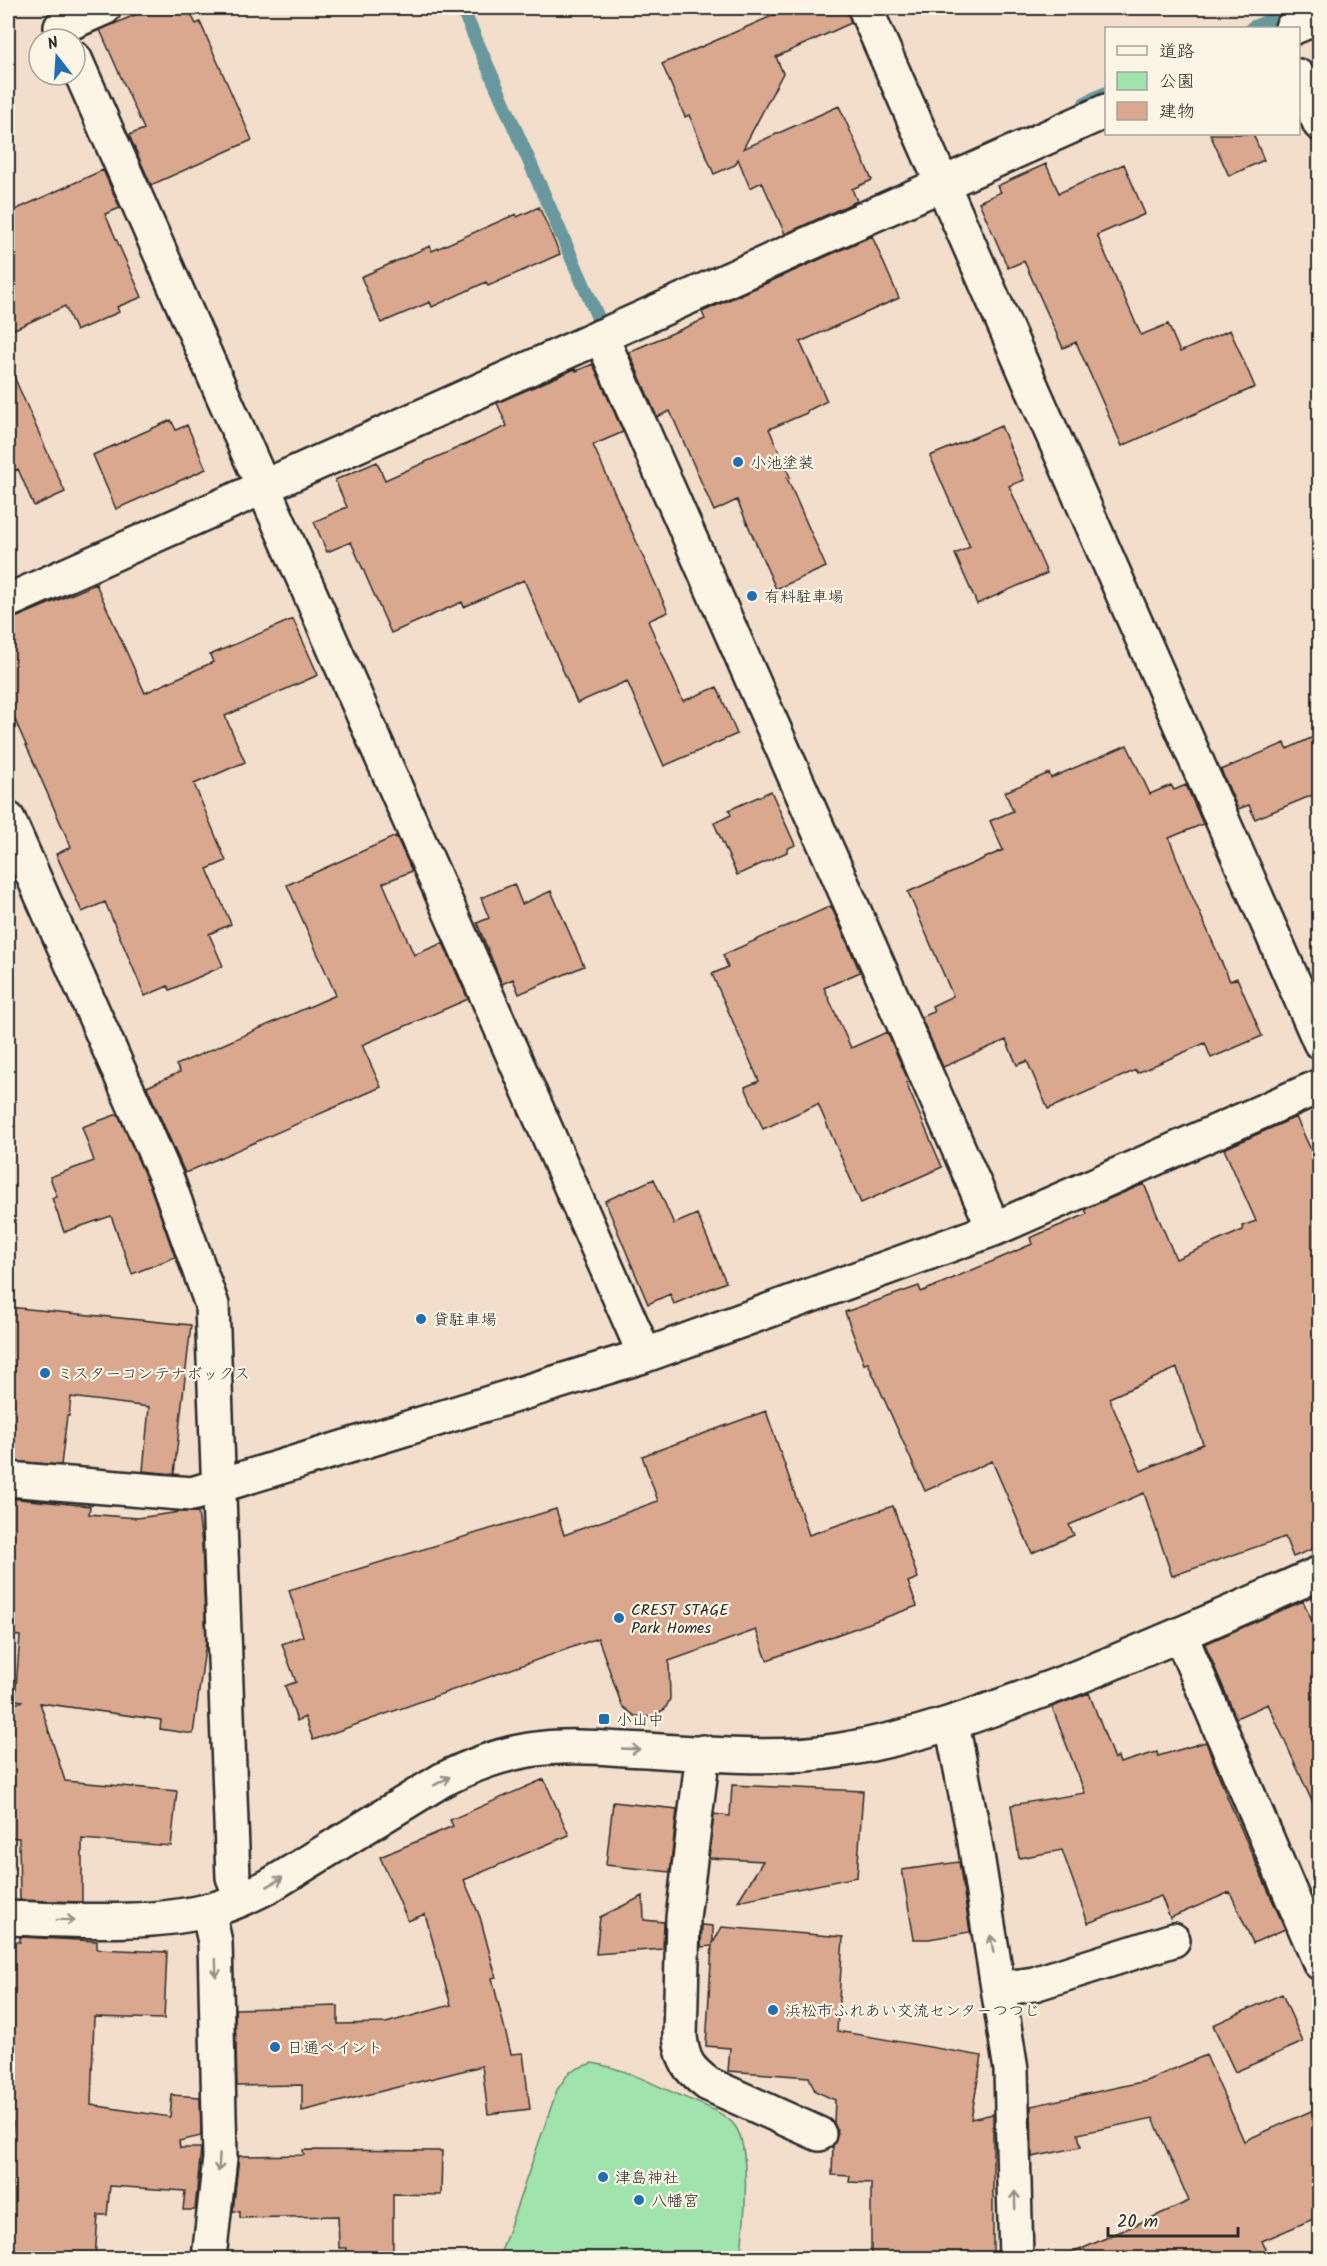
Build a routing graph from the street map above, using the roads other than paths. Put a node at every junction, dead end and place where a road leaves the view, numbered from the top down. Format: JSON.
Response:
{"nodes":[{"id":1,"x":104,"y":8,"type":"edge"},
{"id":2,"x":865,"y":8,"type":"edge"},
{"id":3,"x":1320,"y":16,"type":"edge"},
{"id":4,"x":60,"y":24,"type":"edge"},
{"id":5,"x":1294,"y":27,"type":"edge"},
{"id":6,"x":1300,"y":78,"type":"edge"},
{"id":7,"x":87,"y":86,"type":"edge"},
{"id":8,"x":1105,"y":112,"type":"edge"},
{"id":9,"x":1320,"y":124,"type":"edge"},
{"id":10,"x":942,"y":185,"type":"junction"},
{"id":11,"x":601,"y":336,"type":"junction"},
{"id":12,"x":262,"y":487,"type":"junction"},
{"id":13,"x":8,"y":601,"type":"edge"},
{"id":14,"x":8,"y":819,"type":"edge"},
{"id":15,"x":1320,"y":1042,"type":"edge"},
{"id":16,"x":1320,"y":1086,"type":"edge"},
{"id":17,"x":994,"y":1229,"type":"junction"},
{"id":18,"x":643,"y":1356,"type":"junction"},
{"id":19,"x":8,"y":1479,"type":"edge"},
{"id":20,"x":218,"y":1486,"type":"junction"},
{"id":21,"x":1320,"y":1573,"type":"edge"},
{"id":22,"x":1180,"y":1634,"type":"junction"},
{"id":23,"x":952,"y":1724,"type":"junction"},
{"id":24,"x":703,"y":1752,"type":"junction"},
{"id":25,"x":242,"y":1899,"type":"junction"},
{"id":26,"x":208,"y":1910,"type":"junction"},
{"id":27,"x":8,"y":1918,"type":"edge"},
{"id":28,"x":1173,"y":1940,"type":"dead end"},
{"id":29,"x":1320,"y":1963,"type":"edge"},
{"id":30,"x":999,"y":1989,"type":"junction"},
{"id":31,"x":819,"y":2134,"type":"dead end"},
{"id":32,"x":209,"y":2259,"type":"edge"},
{"id":33,"x":1016,"y":2259,"type":"edge"}],
"edges":[{"from":1,"to":4,"type":"street"},
{"from":2,"to":10,"type":"street"},
{"from":3,"to":5,"type":"street"},
{"from":6,"to":9,"type":"street"},
{"from":7,"to":12,"type":"street"},
{"from":8,"to":10,"type":"street"},
{"from":10,"to":11,"type":"street"},
{"from":10,"to":15,"type":"street"},
{"from":11,"to":12,"type":"street"},
{"from":11,"to":17,"type":"street"},
{"from":12,"to":13,"type":"street"},
{"from":12,"to":18,"type":"street"},
{"from":14,"to":20,"type":"street"},
{"from":16,"to":17,"type":"street"},
{"from":17,"to":18,"type":"street"},
{"from":18,"to":20,"type":"street"},
{"from":19,"to":20,"type":"street"},
{"from":20,"to":25,"type":"street"},
{"from":21,"to":22,"type":"street"},
{"from":22,"to":23,"type":"street"},
{"from":22,"to":29,"type":"street"},
{"from":23,"to":24,"type":"street"},
{"from":30,"to":23,"type":"street","one_way":true},
{"from":25,"to":24,"type":"street","one_way":true},
{"from":24,"to":31,"type":"street"},
{"from":25,"to":26,"type":"street"},
{"from":27,"to":26,"type":"street","one_way":true},
{"from":26,"to":32,"type":"street","one_way":true},
{"from":28,"to":30,"type":"street"},
{"from":33,"to":30,"type":"street","one_way":true}]}
